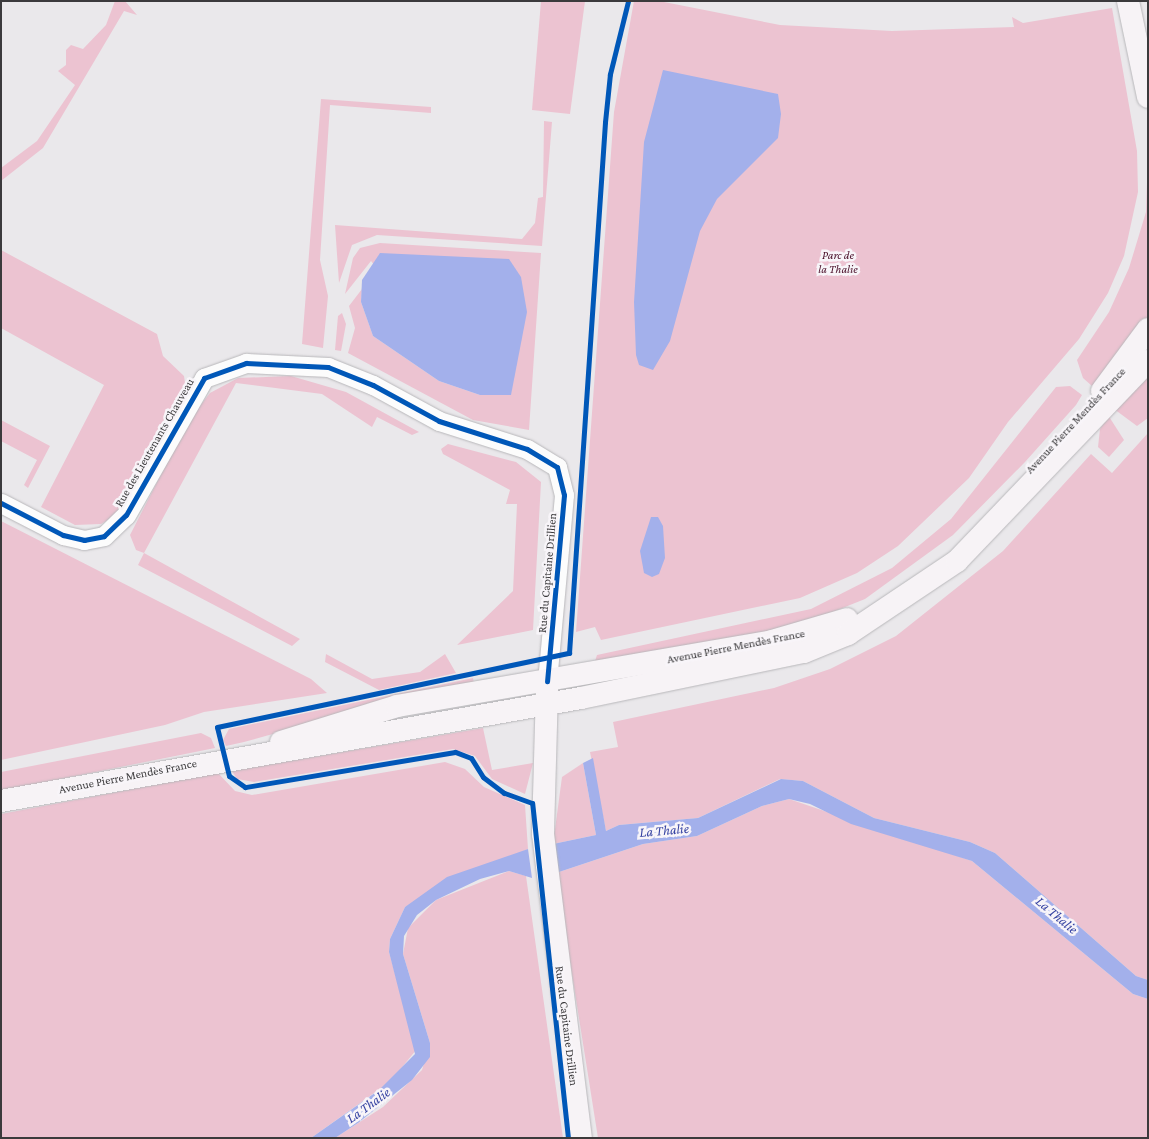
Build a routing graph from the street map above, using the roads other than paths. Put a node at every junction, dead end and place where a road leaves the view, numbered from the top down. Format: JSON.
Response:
{"nodes":[{"id":1,"x":1128,"y":1,"type":"edge"},
{"id":2,"x":1148,"y":97,"type":"edge"},
{"id":3,"x":1148,"y":329,"type":"edge"},
{"id":4,"x":1148,"y":346,"type":"edge"},
{"id":5,"x":1148,"y":361,"type":"edge"},
{"id":6,"x":1083,"y":415,"type":"junction"},
{"id":7,"x":557,"y":467,"type":"joint"},
{"id":8,"x":1,"y":503,"type":"edge"},
{"id":9,"x":547,"y":692,"type":"junction"},
{"id":10,"x":1,"y":801,"type":"edge"},
{"id":11,"x":581,"y":1138,"type":"edge"}],
"edges":[{"from":1,"to":2,"type":"main road"},
{"from":3,"to":6,"type":"main road"},
{"from":4,"to":6,"type":"main road","name":"Avenue Pierre Mendès France"},
{"from":5,"to":9,"type":"main road","name":"Avenue Pierre Mendès France"},
{"from":6,"to":9,"type":"main road","name":"Avenue Pierre Mendès France"},
{"from":7,"to":8,"type":"street","name":"Rue des Lieutenants Chauveau"},
{"from":7,"to":9,"type":"street","name":"Rue du Capitaine Drillien"},
{"from":9,"to":10,"type":"main road","name":"Avenue Pierre Mendès France"},
{"from":9,"to":11,"type":"main road","name":"Rue du Capitaine Drillien"}]}
